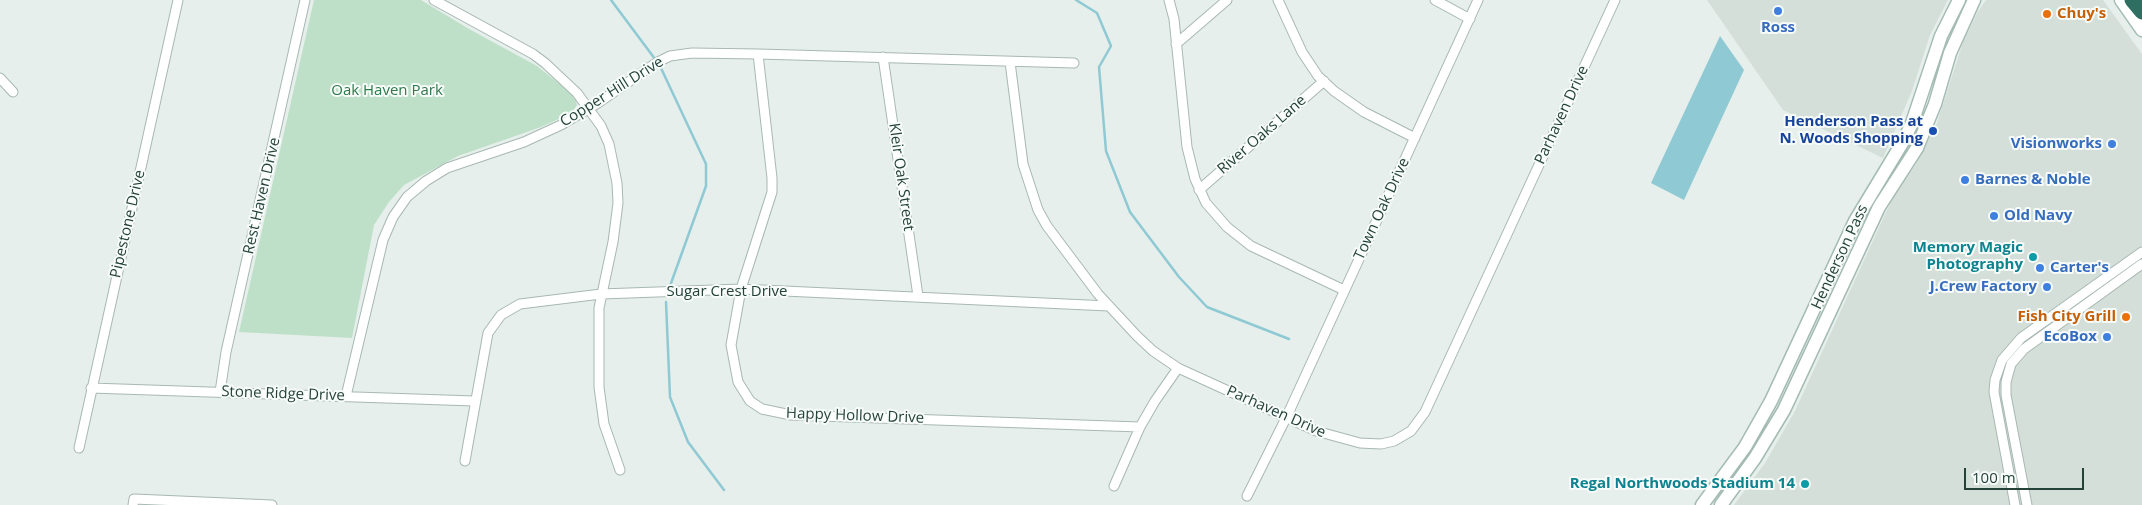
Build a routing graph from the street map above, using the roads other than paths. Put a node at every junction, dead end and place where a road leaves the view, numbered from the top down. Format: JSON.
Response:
{"nodes":[{"id":1,"x":178,"y":0,"type":"edge"},
{"id":2,"x":305,"y":0,"type":"edge"},
{"id":3,"x":434,"y":0,"type":"edge"},
{"id":4,"x":1169,"y":0,"type":"edge"},
{"id":5,"x":1227,"y":0,"type":"edge"},
{"id":6,"x":1278,"y":0,"type":"edge"},
{"id":7,"x":1435,"y":0,"type":"edge"},
{"id":8,"x":1478,"y":0,"type":"edge"},
{"id":9,"x":1615,"y":0,"type":"edge"},
{"id":10,"x":1959,"y":0,"type":"edge"},
{"id":11,"x":1974,"y":0,"type":"edge"},
{"id":12,"x":2121,"y":0,"type":"edge"},
{"id":13,"x":2132,"y":0,"type":"edge"},
{"id":14,"x":2142,"y":12,"type":"edge"},
{"id":15,"x":1470,"y":19,"type":"junction"},
{"id":16,"x":1949,"y":20,"type":"junction"},
{"id":17,"x":1961,"y":26,"type":"junction"},
{"id":18,"x":2142,"y":30,"type":"edge"},
{"id":19,"x":1176,"y":44,"type":"junction"},
{"id":20,"x":758,"y":54,"type":"junction"},
{"id":21,"x":884,"y":57,"type":"junction"},
{"id":22,"x":1010,"y":62,"type":"junction"},
{"id":23,"x":1074,"y":64,"type":"dead end"},
{"id":24,"x":0,"y":78,"type":"edge"},
{"id":25,"x":1324,"y":81,"type":"junction"},
{"id":26,"x":13,"y":92,"type":"dead end"},
{"id":27,"x":588,"y":109,"type":"junction"},
{"id":28,"x":1415,"y":138,"type":"junction"},
{"id":29,"x":1199,"y":190,"type":"junction"},
{"id":30,"x":2142,"y":252,"type":"edge"},
{"id":31,"x":2142,"y":264,"type":"edge"},
{"id":32,"x":741,"y":289,"type":"junction"},
{"id":33,"x":1344,"y":290,"type":"junction"},
{"id":34,"x":601,"y":294,"type":"junction"},
{"id":35,"x":918,"y":296,"type":"junction"},
{"id":36,"x":1818,"y":302,"type":"junction"},
{"id":37,"x":1109,"y":306,"type":"junction"},
{"id":38,"x":1832,"y":308,"type":"junction"},
{"id":39,"x":1178,"y":368,"type":"junction"},
{"id":40,"x":91,"y":388,"type":"junction"},
{"id":41,"x":220,"y":392,"type":"junction"},
{"id":42,"x":346,"y":396,"type":"junction"},
{"id":43,"x":474,"y":401,"type":"junction"},
{"id":44,"x":1286,"y":418,"type":"junction"},
{"id":45,"x":1140,"y":427,"type":"junction"},
{"id":46,"x":1756,"y":429,"type":"junction"},
{"id":47,"x":1769,"y":436,"type":"junction"},
{"id":48,"x":2016,"y":446,"type":"junction"},
{"id":49,"x":78,"y":448,"type":"dead end"},
{"id":50,"x":2005,"y":448,"type":"junction"},
{"id":51,"x":465,"y":461,"type":"dead end"},
{"id":52,"x":620,"y":470,"type":"dead end"},
{"id":53,"x":1114,"y":486,"type":"dead end"},
{"id":54,"x":1247,"y":496,"type":"dead end"},
{"id":55,"x":133,"y":502,"type":"edge"},
{"id":56,"x":224,"y":504,"type":"edge"},
{"id":57,"x":272,"y":505,"type":"edge"},
{"id":58,"x":1702,"y":505,"type":"edge"},
{"id":59,"x":1721,"y":505,"type":"edge"},
{"id":60,"x":2015,"y":505,"type":"edge"},
{"id":61,"x":2026,"y":505,"type":"edge"}],
"edges":[{"from":1,"to":40,"type":"street","name":"Pipestone Drive"},
{"from":2,"to":41,"type":"street","name":"Rest Haven Drive"},
{"from":3,"to":27,"type":"street"},
{"from":4,"to":19,"type":"street"},
{"from":5,"to":19,"type":"street"},
{"from":6,"to":25,"type":"street"},
{"from":7,"to":15,"type":"street"},
{"from":8,"to":15,"type":"street","name":"Town Oak Drive"},
{"from":9,"to":44,"type":"street","name":"Parhaven Drive"},
{"from":10,"to":16,"type":"street","name":"Henderson Pass"},
{"from":11,"to":17,"type":"street","name":"Henderson Pass"},
{"from":12,"to":18,"type":"street"},
{"from":13,"to":14,"type":"highway"},
{"from":15,"to":28,"type":"street","name":"Town Oak Drive"},
{"from":16,"to":17,"type":"street"},
{"from":16,"to":36,"type":"street","name":"Henderson Pass"},
{"from":17,"to":38,"type":"street","name":"Henderson Pass"},
{"from":19,"to":29,"type":"street"},
{"from":20,"to":21,"type":"street","name":"Copper Hill Drive"},
{"from":20,"to":27,"type":"street","name":"Copper Hill Drive"},
{"from":20,"to":32,"type":"street","name":"Happy Hollow Drive"},
{"from":21,"to":22,"type":"street","name":"Copper Hill Drive"},
{"from":21,"to":35,"type":"street","name":"Kleir Oak Street"},
{"from":22,"to":23,"type":"street","name":"Copper Hill Drive"},
{"from":22,"to":37,"type":"street","name":"Parhaven Drive"},
{"from":24,"to":26,"type":"street"},
{"from":25,"to":28,"type":"street"},
{"from":25,"to":29,"type":"street","name":"River Oaks Lane"},
{"from":27,"to":34,"type":"street"},
{"from":27,"to":42,"type":"street","name":"Copper Hill Drive"},
{"from":28,"to":33,"type":"street","name":"Town Oak Drive"},
{"from":29,"to":33,"type":"street"},
{"from":30,"to":50,"type":"street"},
{"from":31,"to":48,"type":"street"},
{"from":32,"to":34,"type":"street","name":"Sugar Crest Drive"},
{"from":32,"to":35,"type":"street","name":"Sugar Crest Drive"},
{"from":32,"to":45,"type":"street","name":"Happy Hollow Drive"},
{"from":33,"to":44,"type":"street","name":"Town Oak Drive"},
{"from":34,"to":43,"type":"street","name":"Sugar Crest Drive"},
{"from":34,"to":52,"type":"street"},
{"from":35,"to":37,"type":"street","name":"Sugar Crest Drive"},
{"from":36,"to":38,"type":"street"},
{"from":36,"to":46,"type":"street","name":"Henderson Pass"},
{"from":37,"to":39,"type":"street","name":"Parhaven Drive"},
{"from":38,"to":47,"type":"street","name":"Henderson Pass"},
{"from":39,"to":44,"type":"street","name":"Parhaven Drive"},
{"from":39,"to":45,"type":"street"},
{"from":40,"to":41,"type":"street","name":"Stone Ridge Drive"},
{"from":40,"to":49,"type":"street","name":"Pipestone Drive"},
{"from":41,"to":42,"type":"street","name":"Stone Ridge Drive"},
{"from":42,"to":43,"type":"street","name":"Stone Ridge Drive"},
{"from":43,"to":51,"type":"street","name":"Sugar Crest Drive"},
{"from":44,"to":54,"type":"street","name":"Town Oak Drive"},
{"from":45,"to":53,"type":"street"},
{"from":46,"to":47,"type":"street"},
{"from":46,"to":58,"type":"street","name":"Henderson Pass"},
{"from":47,"to":59,"type":"street","name":"Henderson Pass"},
{"from":48,"to":50,"type":"street"},
{"from":48,"to":61,"type":"street"},
{"from":50,"to":60,"type":"street"},
{"from":55,"to":56,"type":"street"},
{"from":56,"to":57,"type":"street"}]}
